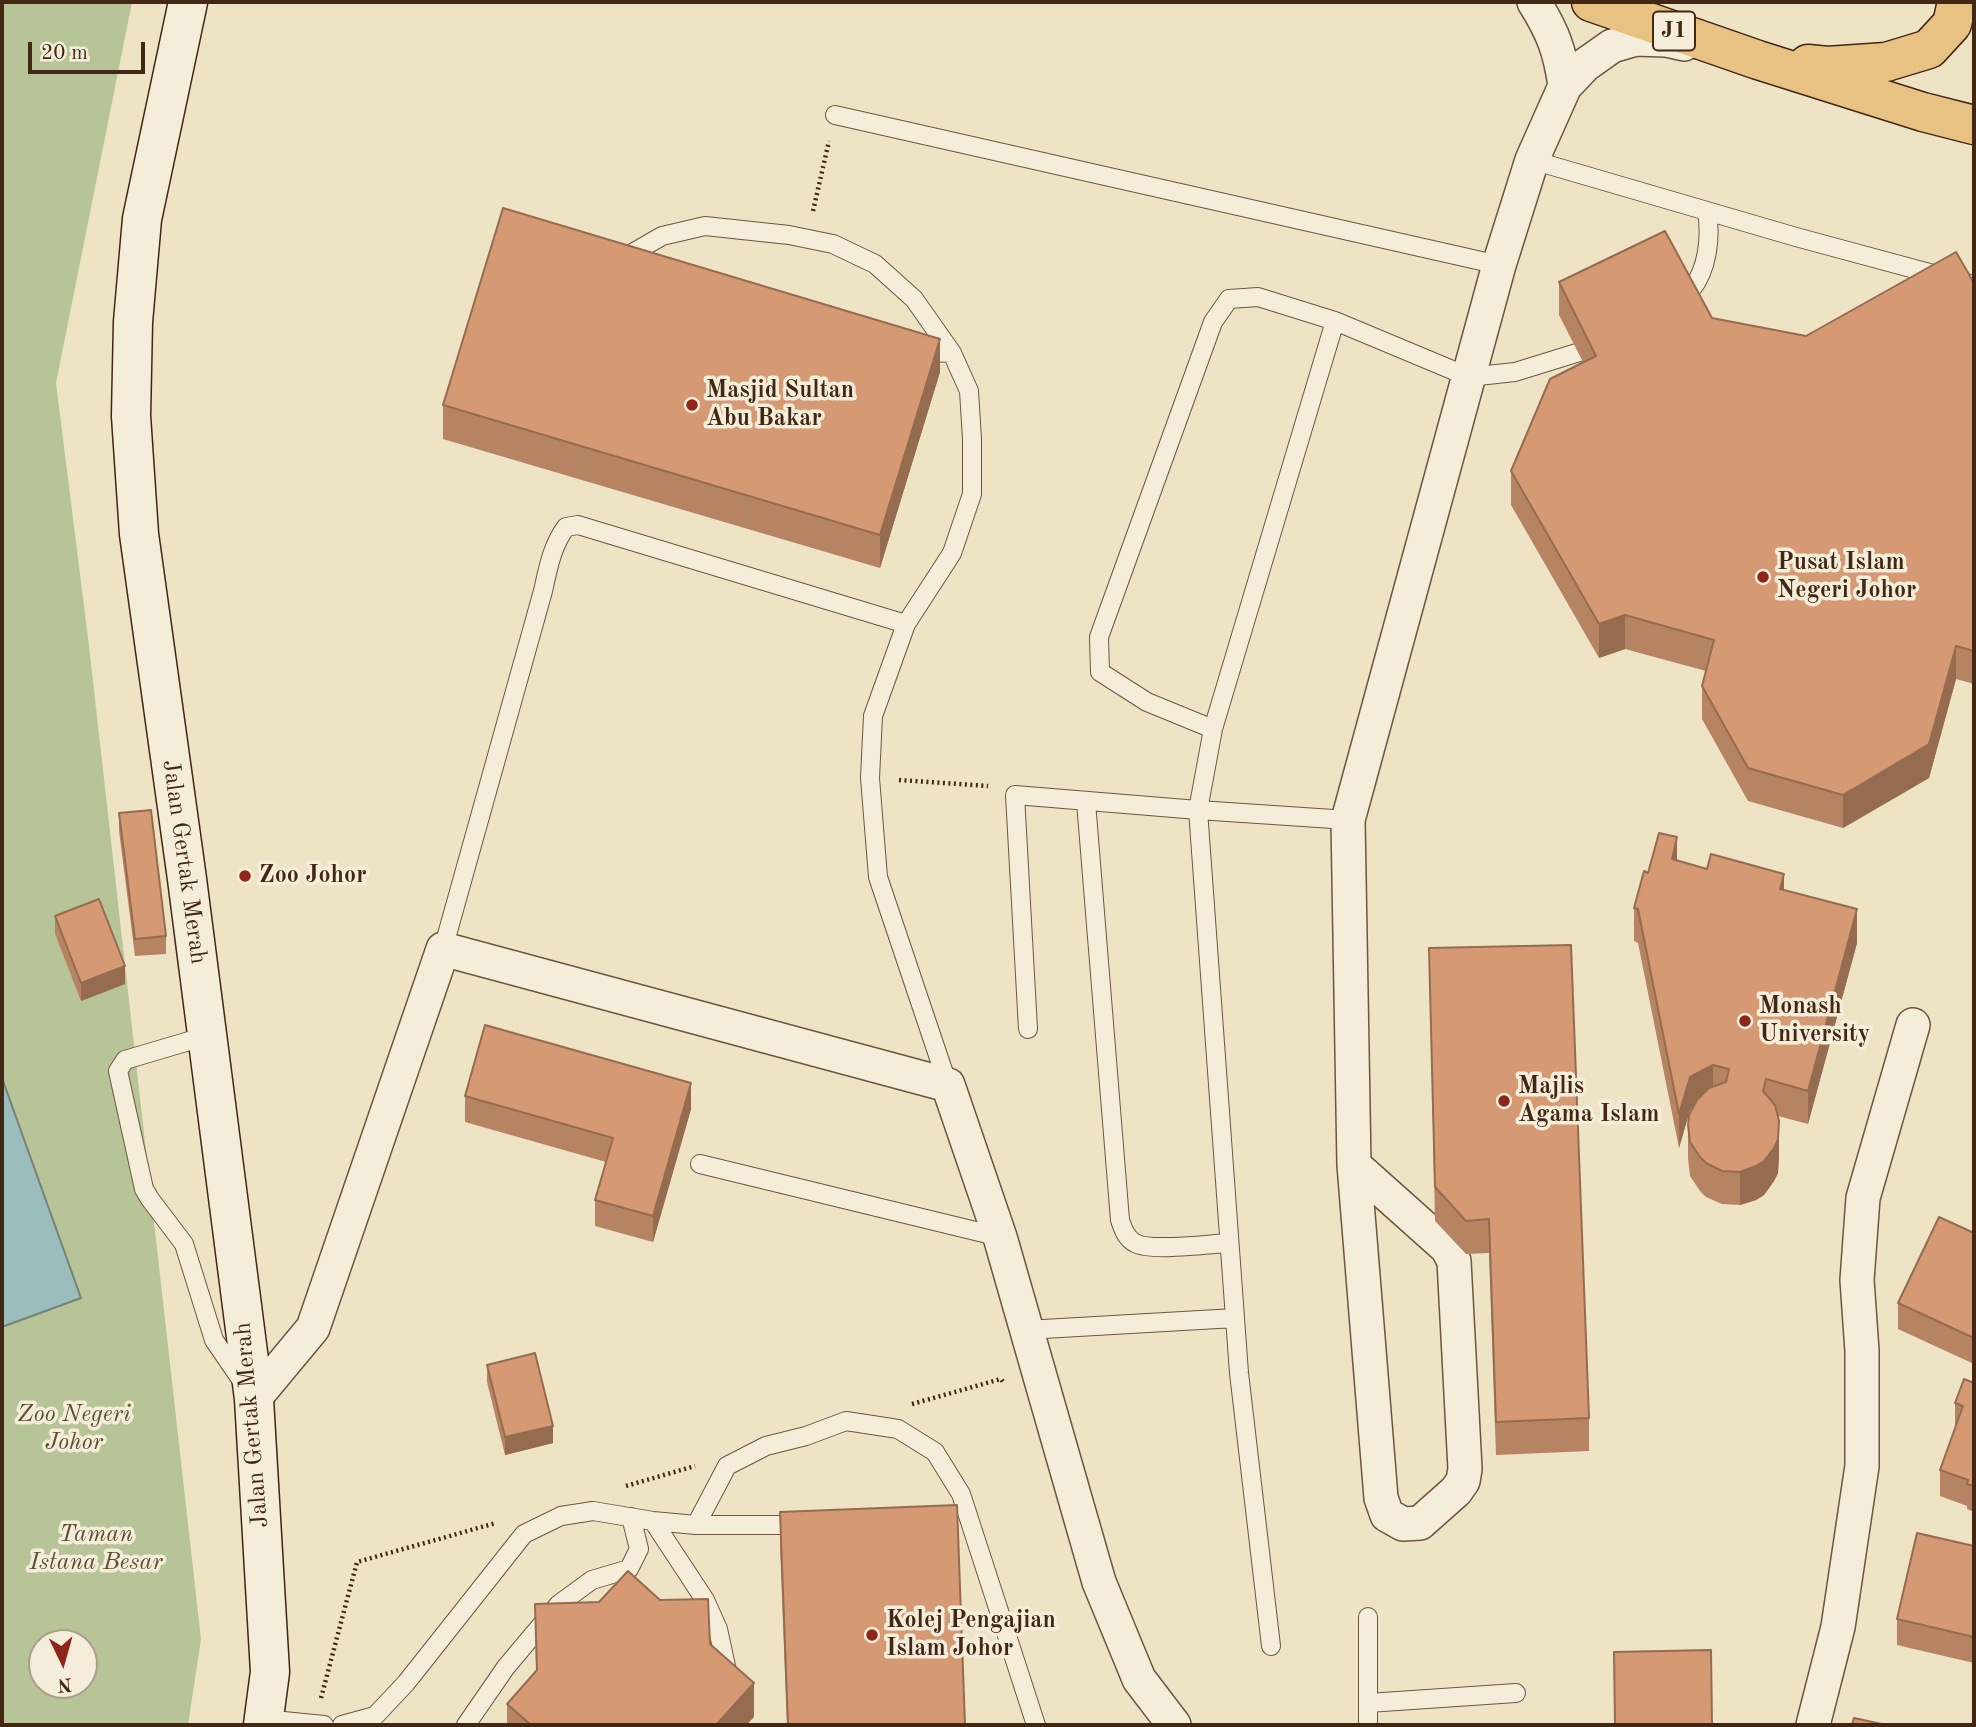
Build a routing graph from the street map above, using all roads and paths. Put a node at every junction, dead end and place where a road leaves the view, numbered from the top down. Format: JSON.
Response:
{"nodes":[{"id":1,"x":188,"y":2,"type":"edge"},
{"id":2,"x":1534,"y":2,"type":"edge"},
{"id":3,"x":1591,"y":2,"type":"edge"},
{"id":4,"x":1957,"y":2,"type":"edge"},
{"id":5,"x":1758,"y":60,"type":"junction"},
{"id":6,"x":1565,"y":86,"type":"junction"},
{"id":7,"x":1923,"y":113,"type":"junction"},
{"id":8,"x":835,"y":115,"type":"joint"},
{"id":9,"x":1974,"y":125,"type":"edge"},
{"id":10,"x":1974,"y":143,"type":"edge"},
{"id":11,"x":1532,"y":160,"type":"junction"},
{"id":12,"x":1707,"y":212,"type":"junction"},
{"id":13,"x":806,"y":239,"type":"junction"},
{"id":14,"x":1499,"y":265,"type":"junction"},
{"id":15,"x":660,"y":269,"type":"edge"},
{"id":16,"x":1974,"y":285,"type":"edge"},
{"id":17,"x":1663,"y":314,"type":"edge"},
{"id":18,"x":1335,"y":321,"type":"junction"},
{"id":19,"x":1612,"y":341,"type":"edge"},
{"id":20,"x":901,"y":346,"type":"edge"},
{"id":21,"x":951,"y":353,"type":"junction"},
{"id":22,"x":1469,"y":377,"type":"junction"},
{"id":23,"x":906,"y":624,"type":"junction"},
{"id":24,"x":1213,"y":729,"type":"junction"},
{"id":25,"x":870,"y":778,"type":"junction"},
{"id":26,"x":999,"y":787,"type":"dead end"},
{"id":27,"x":1086,"y":802,"type":"junction"},
{"id":28,"x":1198,"y":810,"type":"junction"},
{"id":29,"x":1348,"y":820,"type":"junction"},
{"id":30,"x":443,"y":949,"type":"junction"},
{"id":31,"x":1913,"y":1025,"type":"dead end"},
{"id":32,"x":1028,"y":1029,"type":"dead end"},
{"id":33,"x":206,"y":1036,"type":"junction"},
{"id":34,"x":948,"y":1085,"type":"junction"},
{"id":35,"x":700,"y":1164,"type":"dead end"},
{"id":36,"x":1354,"y":1165,"type":"junction"},
{"id":37,"x":1000,"y":1237,"type":"junction"},
{"id":38,"x":1229,"y":1243,"type":"junction"},
{"id":39,"x":1235,"y":1318,"type":"junction"},
{"id":40,"x":1027,"y":1330,"type":"junction"},
{"id":41,"x":254,"y":1399,"type":"junction"},
{"id":42,"x":631,"y":1517,"type":"junction"},
{"id":43,"x":653,"y":1521,"type":"junction"},
{"id":44,"x":696,"y":1525,"type":"junction"},
{"id":45,"x":820,"y":1525,"type":"edge"},
{"id":46,"x":357,"y":1562,"type":"dead end"},
{"id":47,"x":1368,"y":1617,"type":"dead end"},
{"id":48,"x":1271,"y":1646,"type":"dead end"},
{"id":49,"x":729,"y":1682,"type":"edge"},
{"id":50,"x":1516,"y":1693,"type":"dead end"},
{"id":51,"x":320,"y":1700,"type":"dead end"},
{"id":52,"x":1368,"y":1703,"type":"junction"},
{"id":53,"x":374,"y":1721,"type":"edge"},
{"id":54,"x":263,"y":1722,"type":"edge"},
{"id":55,"x":324,"y":1725,"type":"edge"},
{"id":56,"x":342,"y":1725,"type":"edge"},
{"id":57,"x":466,"y":1725,"type":"edge"},
{"id":58,"x":1036,"y":1725,"type":"edge"},
{"id":59,"x":1174,"y":1725,"type":"edge"},
{"id":60,"x":1368,"y":1725,"type":"edge"},
{"id":61,"x":1813,"y":1725,"type":"edge"}],
"edges":[{"from":1,"to":33,"type":"main road","name":"Jalan Gertak Merah"},
{"from":2,"to":6,"type":"street"},
{"from":3,"to":5,"type":"main road","number":"J1"},
{"from":4,"to":5,"type":"main road"},
{"from":5,"to":6,"type":"street"},
{"from":5,"to":7,"type":"main road","number":"J1"},
{"from":6,"to":11,"type":"street"},
{"from":7,"to":9,"type":"main road","number":"J1"},
{"from":7,"to":10,"type":"lane"},
{"from":8,"to":13,"type":"path"},
{"from":8,"to":14,"type":"lane"},
{"from":11,"to":12,"type":"lane"},
{"from":11,"to":14,"type":"street"},
{"from":12,"to":16,"type":"lane"},
{"from":12,"to":17,"type":"lane"},
{"from":13,"to":15,"type":"lane"},
{"from":13,"to":21,"type":"lane"},
{"from":14,"to":22,"type":"street"},
{"from":18,"to":22,"type":"lane"},
{"from":18,"to":24,"type":"lane"},
{"from":18,"to":24,"type":"lane"},
{"from":19,"to":22,"type":"lane"},
{"from":20,"to":21,"type":"lane"},
{"from":21,"to":23,"type":"lane"},
{"from":22,"to":29,"type":"street"},
{"from":23,"to":25,"type":"lane"},
{"from":23,"to":30,"type":"lane"},
{"from":24,"to":28,"type":"lane"},
{"from":25,"to":26,"type":"path"},
{"from":25,"to":34,"type":"lane"},
{"from":27,"to":28,"type":"lane"},
{"from":27,"to":32,"type":"lane"},
{"from":27,"to":38,"type":"lane"},
{"from":28,"to":29,"type":"lane"},
{"from":28,"to":38,"type":"lane"},
{"from":29,"to":36,"type":"street"},
{"from":30,"to":34,"type":"street"},
{"from":30,"to":41,"type":"street"},
{"from":31,"to":61,"type":"street"},
{"from":33,"to":41,"type":"main road","name":"Jalan Gertak Merah"},
{"from":33,"to":41,"type":"lane"},
{"from":34,"to":37,"type":"street"},
{"from":35,"to":37,"type":"lane"},
{"from":36,"to":36,"type":"street"},
{"from":37,"to":40,"type":"street"},
{"from":38,"to":39,"type":"lane"},
{"from":39,"to":40,"type":"lane"},
{"from":39,"to":48,"type":"lane"},
{"from":40,"to":59,"type":"street"},
{"from":41,"to":54,"type":"main road","name":"Jalan Gertak Merah"},
{"from":42,"to":43,"type":"lane"},
{"from":42,"to":53,"type":"lane"},
{"from":42,"to":57,"type":"lane"},
{"from":43,"to":44,"type":"lane"},
{"from":43,"to":49,"type":"lane"},
{"from":44,"to":45,"type":"lane"},
{"from":44,"to":58,"type":"lane"},
{"from":46,"to":51,"type":"path"},
{"from":47,"to":52,"type":"lane"},
{"from":50,"to":52,"type":"lane"},
{"from":52,"to":60,"type":"lane"},
{"from":53,"to":56,"type":"lane"},
{"from":54,"to":55,"type":"lane"}]}
